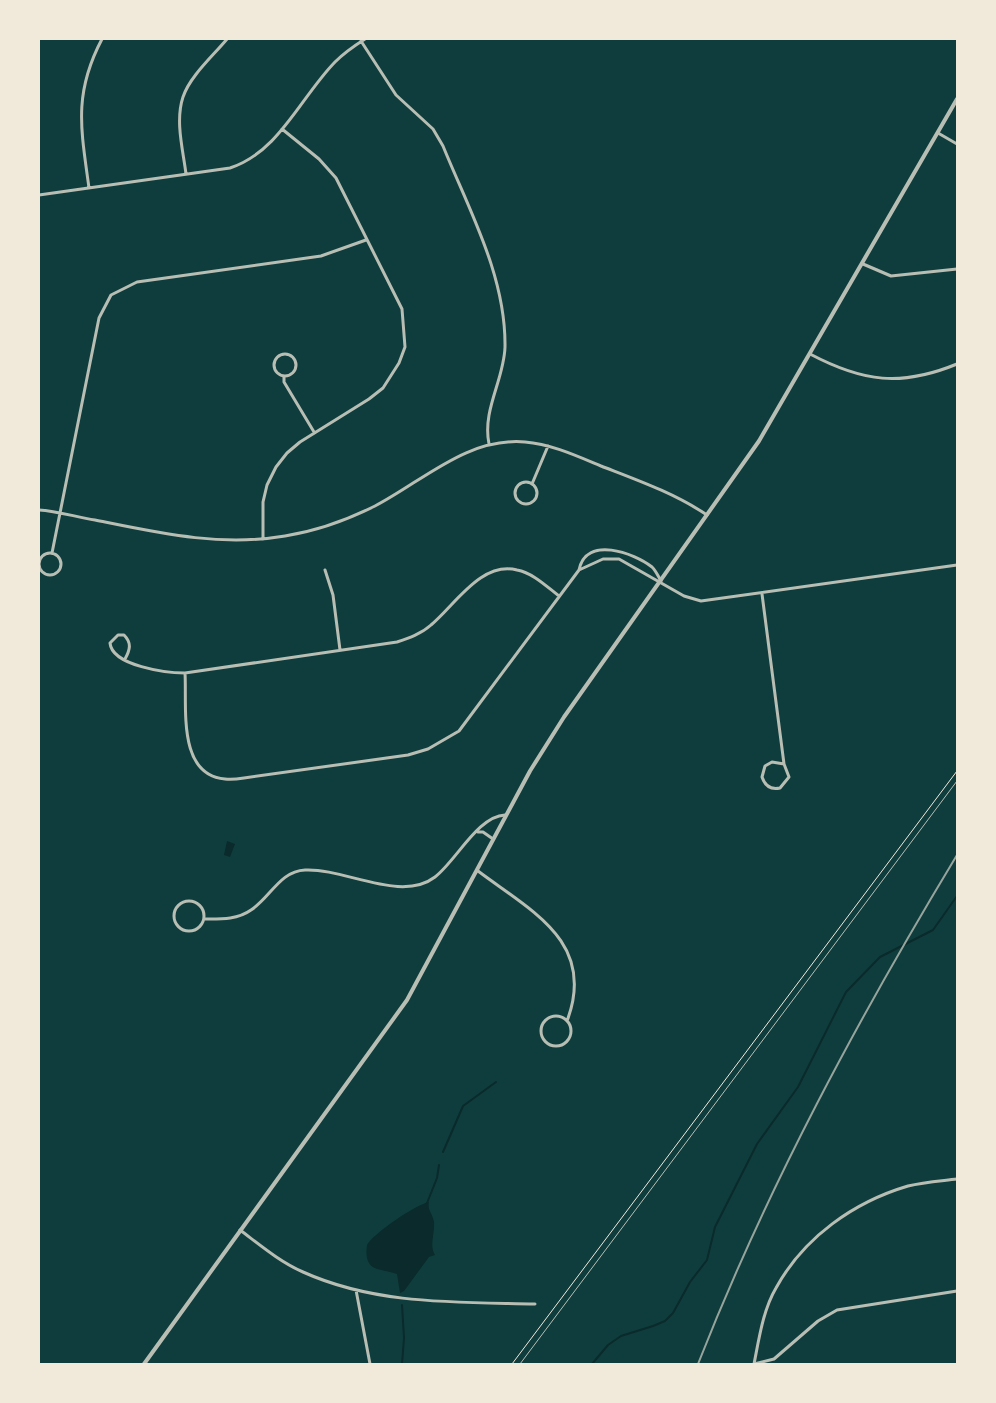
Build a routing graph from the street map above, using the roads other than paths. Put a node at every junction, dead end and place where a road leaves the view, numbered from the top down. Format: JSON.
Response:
{"nodes":[{"id":1,"x":102,"y":39,"type":"edge"},
{"id":2,"x":226,"y":39,"type":"edge"},
{"id":3,"x":365,"y":39,"type":"edge"},
{"id":4,"x":361,"y":41,"type":"junction"},
{"id":5,"x":957,"y":99,"type":"edge"},
{"id":6,"x":282,"y":129,"type":"junction"},
{"id":7,"x":938,"y":133,"type":"junction"},
{"id":8,"x":957,"y":144,"type":"edge"},
{"id":9,"x":186,"y":174,"type":"junction"},
{"id":10,"x":89,"y":188,"type":"junction"},
{"id":11,"x":39,"y":196,"type":"edge"},
{"id":12,"x":366,"y":240,"type":"junction"},
{"id":13,"x":863,"y":264,"type":"junction"},
{"id":14,"x":957,"y":269,"type":"edge"},
{"id":15,"x":810,"y":354,"type":"junction"},
{"id":16,"x":957,"y":364,"type":"edge"},
{"id":17,"x":284,"y":376,"type":"junction"},
{"id":18,"x":314,"y":432,"type":"junction"},
{"id":19,"x":489,"y":444,"type":"junction"},
{"id":20,"x":548,"y":446,"type":"junction"},
{"id":21,"x":532,"y":484,"type":"junction"},
{"id":22,"x":39,"y":510,"type":"edge"},
{"id":23,"x":61,"y":514,"type":"junction"},
{"id":24,"x":707,"y":516,"type":"junction"},
{"id":25,"x":263,"y":539,"type":"junction"},
{"id":26,"x":52,"y":553,"type":"junction"},
{"id":27,"x":957,"y":565,"type":"edge"},
{"id":28,"x":325,"y":570,"type":"dead end"},
{"id":29,"x":579,"y":570,"type":"junction"},
{"id":30,"x":661,"y":581,"type":"junction"},
{"id":31,"x":762,"y":594,"type":"junction"},
{"id":32,"x":559,"y":596,"type":"junction"},
{"id":33,"x":340,"y":650,"type":"junction"},
{"id":34,"x":125,"y":659,"type":"junction"},
{"id":35,"x":185,"y":673,"type":"junction"},
{"id":36,"x":784,"y":764,"type":"junction"},
{"id":37,"x":957,"y":781,"type":"edge"},
{"id":38,"x":505,"y":815,"type":"junction"},
{"id":39,"x":477,"y":832,"type":"junction"},
{"id":40,"x":493,"y":839,"type":"junction"},
{"id":41,"x":478,"y":871,"type":"junction"},
{"id":42,"x":204,"y":919,"type":"junction"},
{"id":43,"x":567,"y":1021,"type":"junction"},
{"id":44,"x":957,"y":1179,"type":"edge"},
{"id":45,"x":240,"y":1230,"type":"junction"},
{"id":46,"x":356,"y":1290,"type":"junction"},
{"id":47,"x":957,"y":1291,"type":"edge"},
{"id":48,"x":535,"y":1304,"type":"dead end"},
{"id":49,"x":144,"y":1364,"type":"edge"},
{"id":50,"x":370,"y":1364,"type":"edge"},
{"id":51,"x":520,"y":1364,"type":"edge"},
{"id":52,"x":754,"y":1364,"type":"edge"}],
"edges":[{"from":1,"to":10,"type":"street"},
{"from":2,"to":9,"type":"street"},
{"from":3,"to":4,"type":"street"},
{"from":4,"to":6,"type":"street"},
{"from":4,"to":19,"type":"street"},
{"from":5,"to":7,"type":"street"},
{"from":6,"to":9,"type":"street"},
{"from":6,"to":12,"type":"street"},
{"from":7,"to":8,"type":"street"},
{"from":7,"to":13,"type":"street"},
{"from":9,"to":10,"type":"street"},
{"from":10,"to":11,"type":"street"},
{"from":12,"to":18,"type":"street"},
{"from":12,"to":23,"type":"street"},
{"from":13,"to":14,"type":"street"},
{"from":13,"to":15,"type":"street"},
{"from":15,"to":16,"type":"street"},
{"from":15,"to":24,"type":"street"},
{"from":17,"to":17,"type":"street"},
{"from":17,"to":18,"type":"street"},
{"from":18,"to":25,"type":"street"},
{"from":19,"to":20,"type":"street"},
{"from":19,"to":25,"type":"street"},
{"from":20,"to":21,"type":"street"},
{"from":20,"to":24,"type":"street"},
{"from":21,"to":21,"type":"street"},
{"from":22,"to":23,"type":"street"},
{"from":23,"to":25,"type":"street"},
{"from":23,"to":26,"type":"street"},
{"from":24,"to":30,"type":"street"},
{"from":26,"to":26,"type":"street"},
{"from":27,"to":31,"type":"street"},
{"from":28,"to":33,"type":"street"},
{"from":29,"to":30,"type":"street"},
{"from":29,"to":30,"type":"street"},
{"from":29,"to":32,"type":"street"},
{"from":30,"to":31,"type":"street"},
{"from":30,"to":38,"type":"street"},
{"from":31,"to":36,"type":"street"},
{"from":32,"to":33,"type":"street"},
{"from":32,"to":35,"type":"street"},
{"from":33,"to":35,"type":"street"},
{"from":34,"to":34,"type":"street"},
{"from":34,"to":35,"type":"street"},
{"from":36,"to":36,"type":"street"},
{"from":37,"to":51,"type":"lane"},
{"from":38,"to":39,"type":"street"},
{"from":38,"to":40,"type":"street"},
{"from":39,"to":40,"type":"street"},
{"from":39,"to":42,"type":"street"},
{"from":40,"to":41,"type":"street"},
{"from":41,"to":43,"type":"street"},
{"from":41,"to":45,"type":"street"},
{"from":42,"to":42,"type":"street"},
{"from":43,"to":43,"type":"street"},
{"from":44,"to":52,"type":"street"},
{"from":45,"to":46,"type":"street"},
{"from":45,"to":49,"type":"street"},
{"from":46,"to":48,"type":"street"},
{"from":46,"to":50,"type":"street"},
{"from":47,"to":52,"type":"street"}]}
